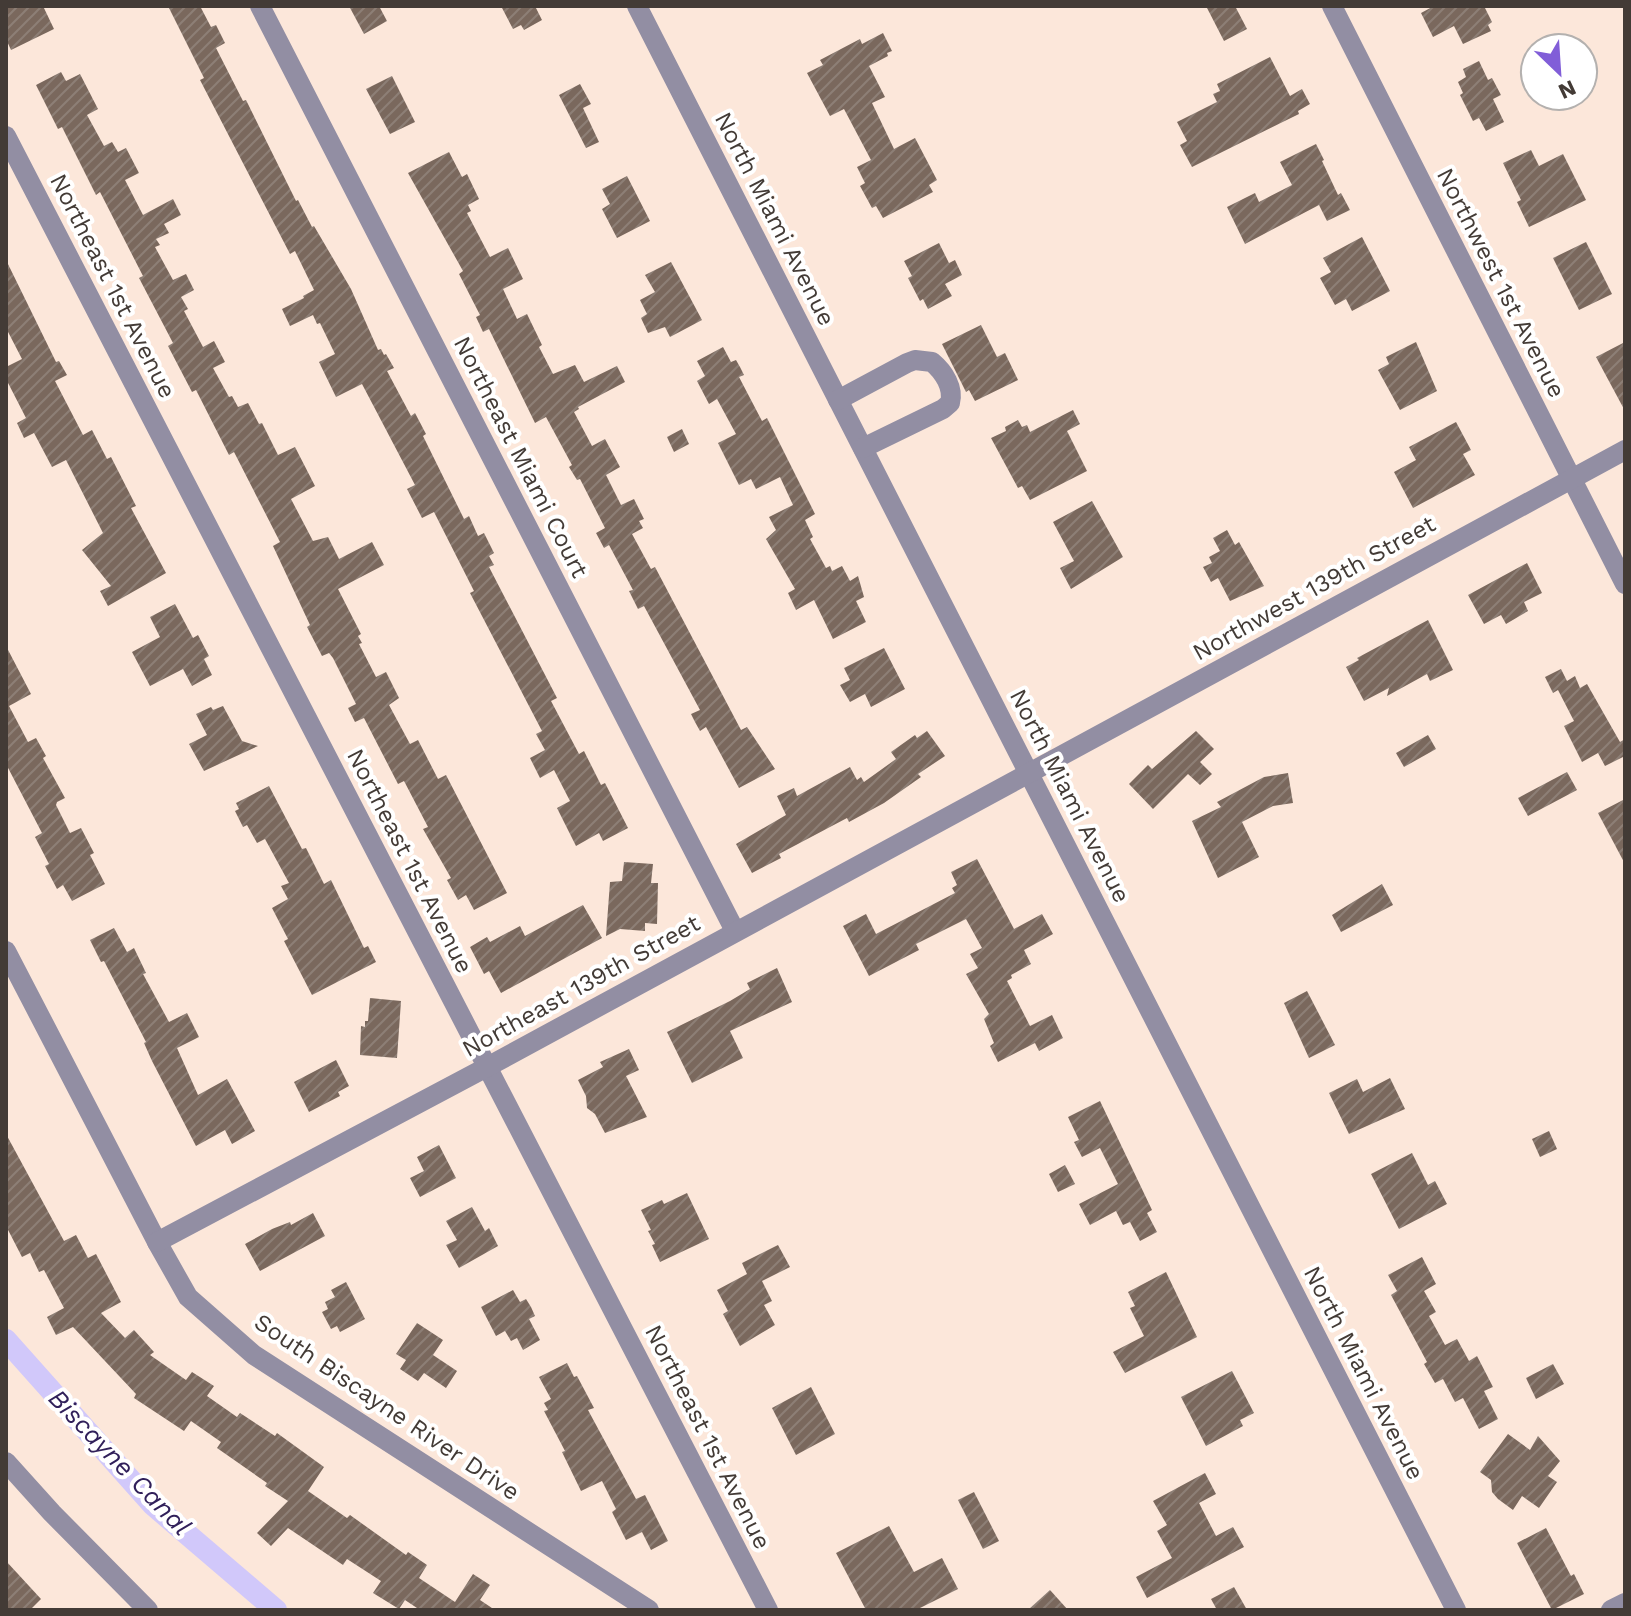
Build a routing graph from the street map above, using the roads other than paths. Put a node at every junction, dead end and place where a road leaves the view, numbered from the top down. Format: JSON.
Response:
{"nodes":[{"id":1,"x":260,"y":6,"type":"edge"},
{"id":2,"x":637,"y":6,"type":"edge"},
{"id":3,"x":1332,"y":6,"type":"edge"},
{"id":4,"x":6,"y":136,"type":"edge"},
{"id":5,"x":838,"y":400,"type":"junction"},
{"id":6,"x":863,"y":448,"type":"junction"},
{"id":7,"x":1625,"y":450,"type":"edge"},
{"id":8,"x":1571,"y":478,"type":"junction"},
{"id":9,"x":1625,"y":584,"type":"edge"},
{"id":10,"x":1029,"y":773,"type":"junction"},
{"id":11,"x":735,"y":931,"type":"junction"},
{"id":12,"x":6,"y":951,"type":"edge"},
{"id":13,"x":487,"y":1067,"type":"junction"},
{"id":14,"x":157,"y":1242,"type":"junction"},
{"id":15,"x":6,"y":1462,"type":"edge"},
{"id":16,"x":1625,"y":1603,"type":"edge"},
{"id":17,"x":148,"y":1610,"type":"edge"},
{"id":18,"x":649,"y":1610,"type":"edge"},
{"id":19,"x":768,"y":1610,"type":"edge"},
{"id":20,"x":1456,"y":1610,"type":"edge"},
{"id":21,"x":1611,"y":1610,"type":"edge"}],
"edges":[{"from":1,"to":11,"type":"street","name":"Northeast Miami Court"},
{"from":2,"to":5,"type":"street","name":"North Miami Avenue"},
{"from":3,"to":8,"type":"street","name":"Northwest 1st Avenue"},
{"from":4,"to":13,"type":"street","name":"Northeast 1st Avenue"},
{"from":5,"to":6,"type":"street","name":"North Miami Avenue"},
{"from":5,"to":6,"type":"street"},
{"from":6,"to":10,"type":"street","name":"North Miami Avenue"},
{"from":7,"to":8,"type":"street","name":"Northwest 139th Street"},
{"from":8,"to":9,"type":"street","name":"Northwest 1st Avenue"},
{"from":8,"to":10,"type":"street","name":"Northwest 139th Street"},
{"from":10,"to":11,"type":"street","name":"Northeast 139th Street"},
{"from":10,"to":20,"type":"street","name":"North Miami Avenue"},
{"from":11,"to":13,"type":"street","name":"Northeast 139th Street"},
{"from":12,"to":14,"type":"street","name":"South Biscayne River Drive"},
{"from":13,"to":14,"type":"street","name":"Northeast 139th Street"},
{"from":13,"to":19,"type":"street","name":"Northeast 1st Avenue"},
{"from":14,"to":18,"type":"street","name":"South Biscayne River Drive"},
{"from":15,"to":17,"type":"street"},
{"from":16,"to":21,"type":"street"}]}
